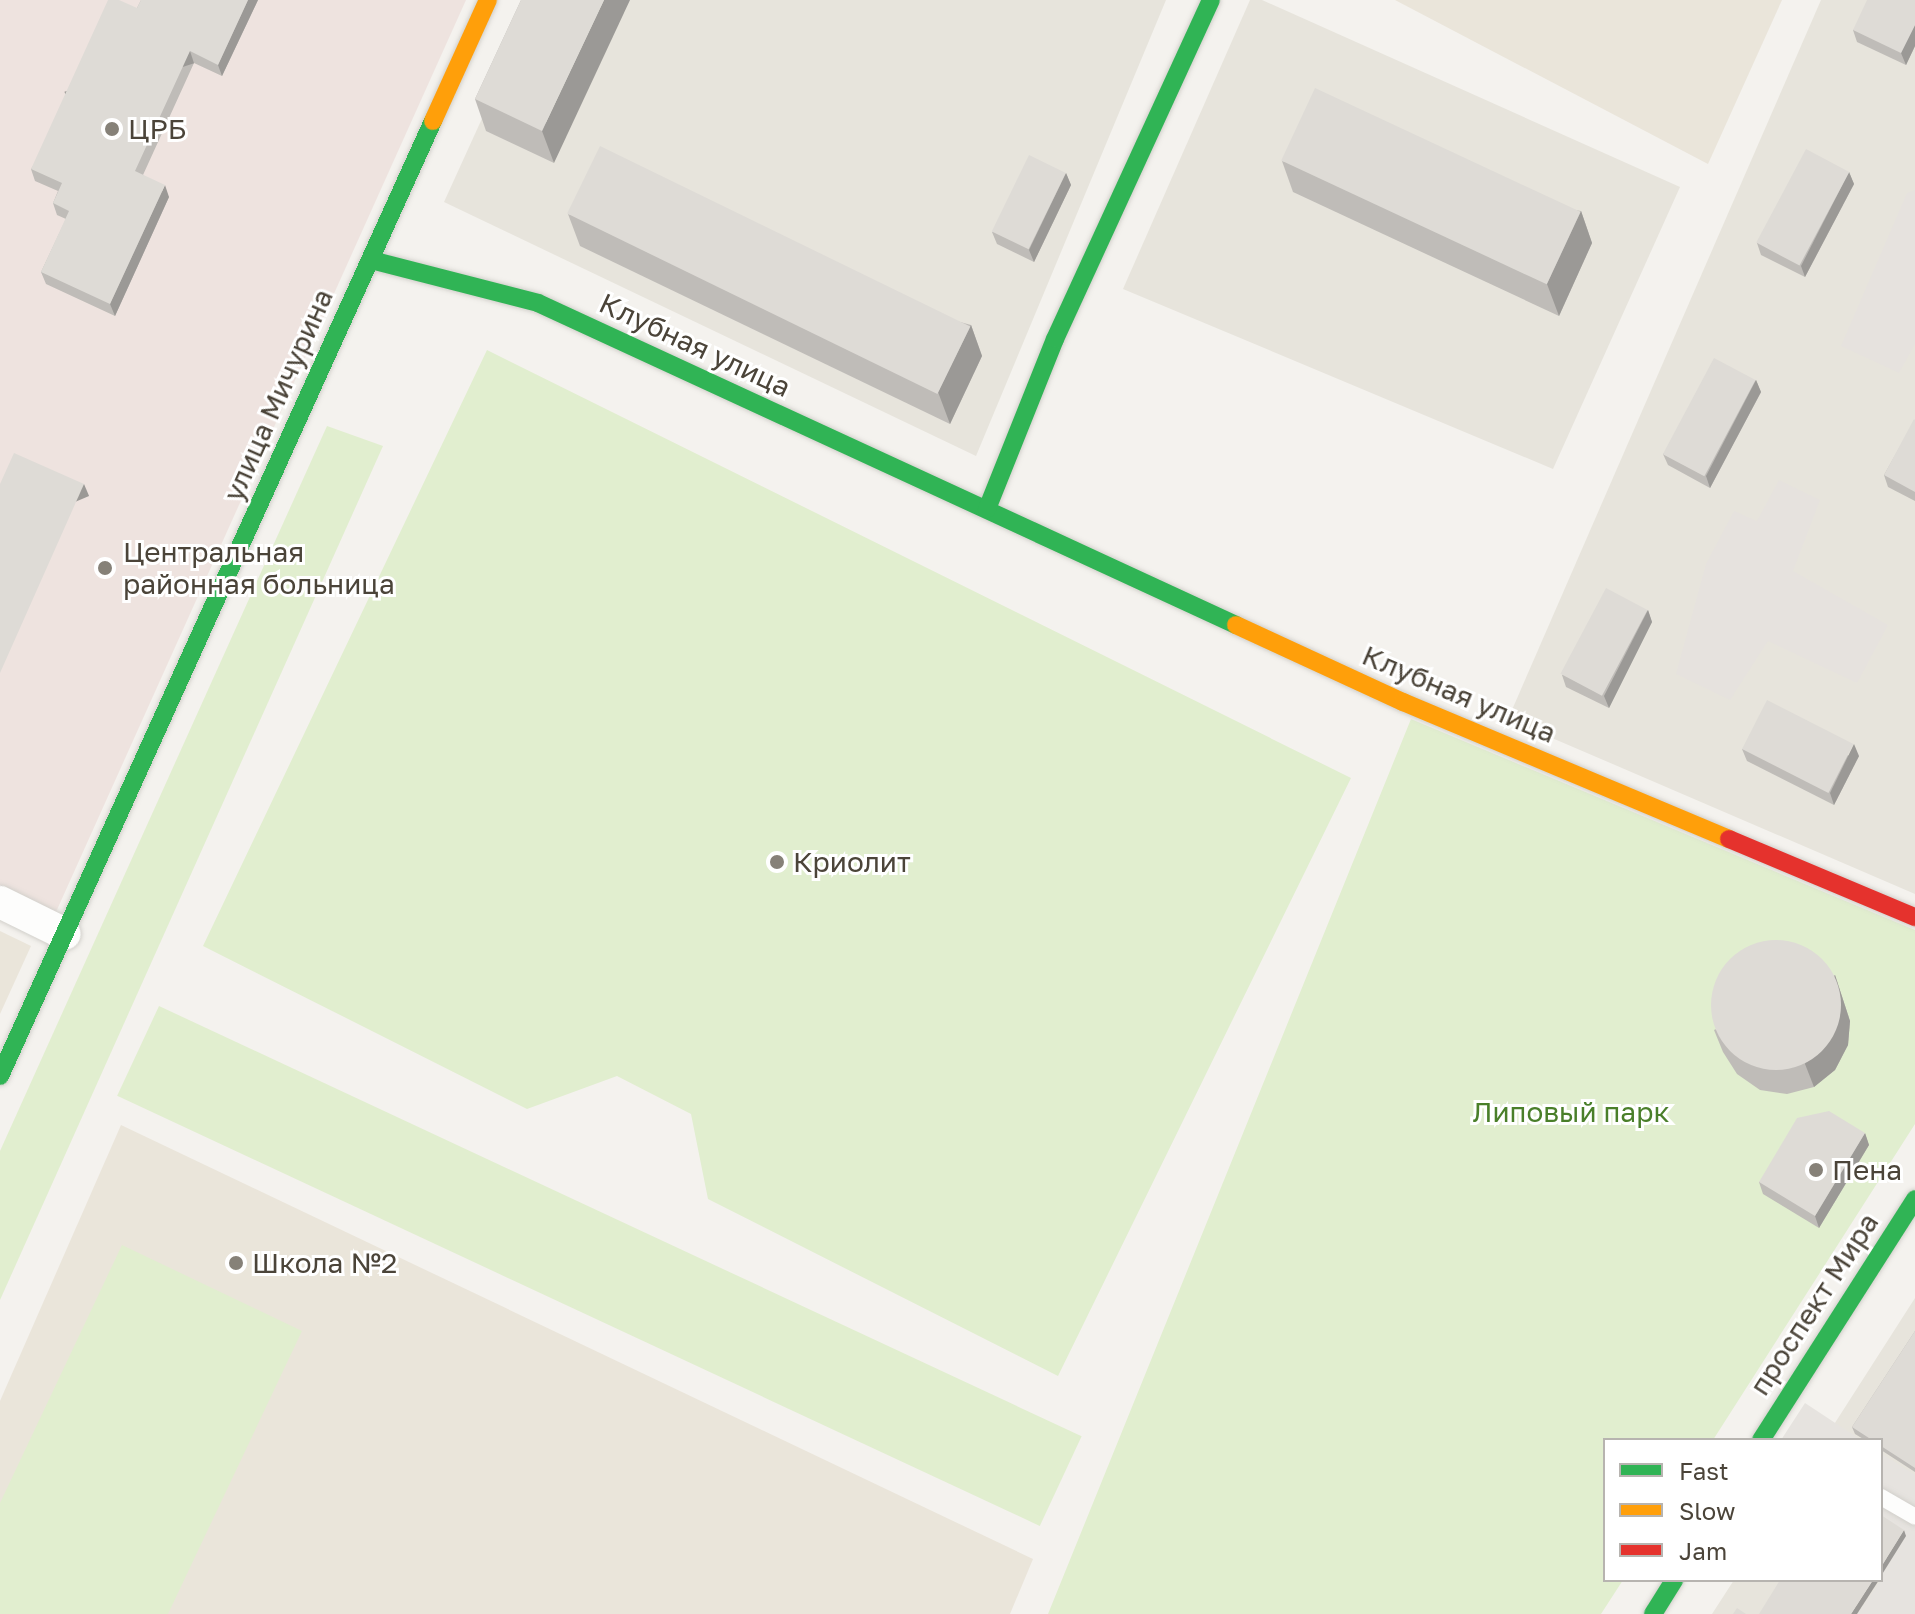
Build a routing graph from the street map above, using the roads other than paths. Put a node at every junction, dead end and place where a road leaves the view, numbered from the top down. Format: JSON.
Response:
{"nodes":[{"id":1,"x":488,"y":0,"type":"edge"},
{"id":2,"x":1211,"y":0,"type":"edge"},
{"id":3,"x":371,"y":260,"type":"junction"},
{"id":4,"x":987,"y":509,"type":"junction"},
{"id":5,"x":0,"y":902,"type":"edge"},
{"id":6,"x":1915,"y":917,"type":"edge"},
{"id":7,"x":65,"y":934,"type":"junction"},
{"id":8,"x":0,"y":1076,"type":"edge"},
{"id":9,"x":1915,"y":1199,"type":"edge"},
{"id":10,"x":1764,"y":1434,"type":"edge"},
{"id":11,"x":1883,"y":1498,"type":"edge"},
{"id":12,"x":1915,"y":1517,"type":"edge"},
{"id":13,"x":1673,"y":1582,"type":"edge"},
{"id":14,"x":1653,"y":1614,"type":"edge"}],
"edges":[{"from":1,"to":3,"type":"street","name":"улица Мичурина"},
{"from":2,"to":4,"type":"street"},
{"from":3,"to":4,"type":"street","name":"Клубная улица"},
{"from":3,"to":7,"type":"street","name":"улица Мичурина"},
{"from":4,"to":6,"type":"street","name":"Клубная улица"},
{"from":5,"to":7,"type":"street"},
{"from":7,"to":8,"type":"street","name":"улица Мичурина"},
{"from":9,"to":10,"type":"street","name":"проспект Мира"},
{"from":11,"to":12,"type":"lane"},
{"from":13,"to":14,"type":"street"}]}
